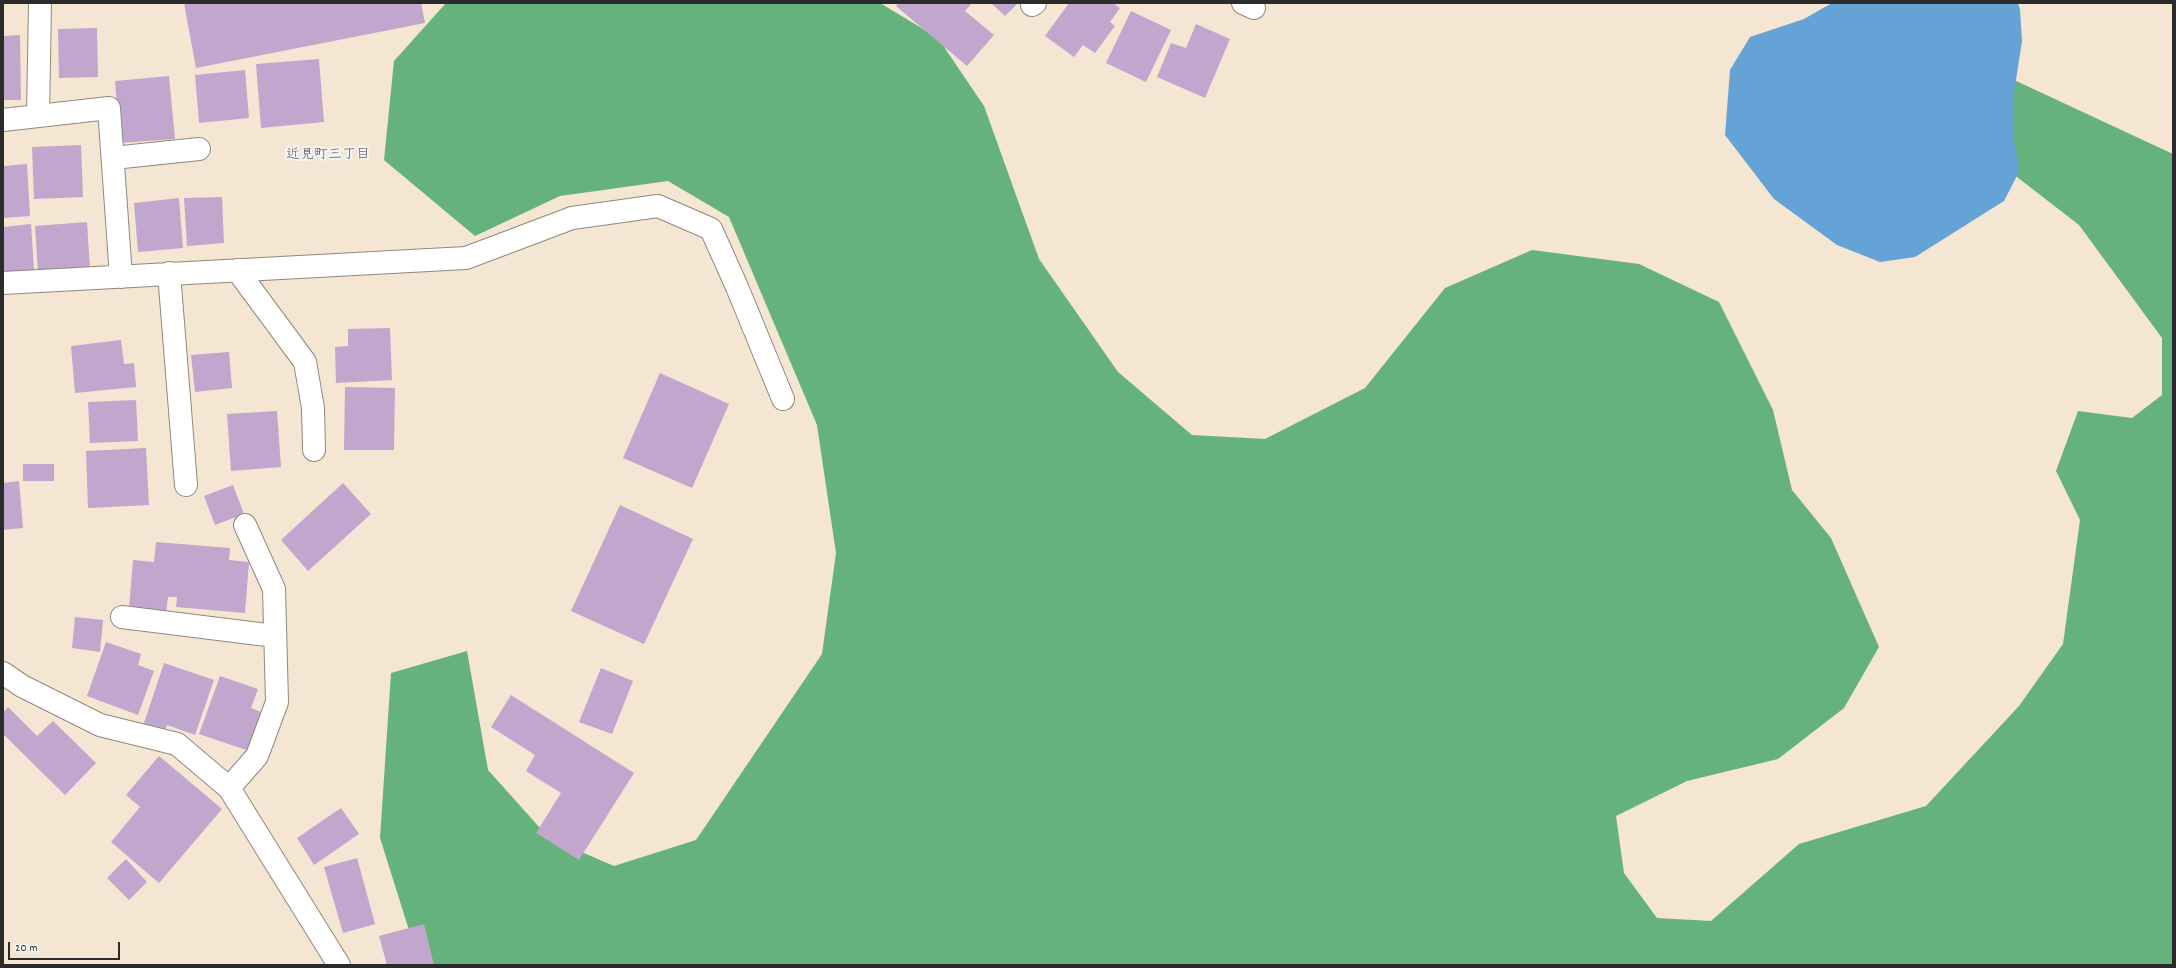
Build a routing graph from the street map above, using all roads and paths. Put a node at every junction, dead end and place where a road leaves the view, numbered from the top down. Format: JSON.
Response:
{"nodes":[{"id":1,"x":40,"y":3,"type":"edge"},
{"id":2,"x":38,"y":116,"type":"junction"},
{"id":3,"x":3,"y":120,"type":"edge"},
{"id":4,"x":199,"y":150,"type":"dead end"},
{"id":5,"x":113,"y":158,"type":"junction"},
{"id":6,"x":237,"y":270,"type":"junction"},
{"id":7,"x":169,"y":273,"type":"junction"},
{"id":8,"x":121,"y":277,"type":"junction"},
{"id":9,"x":3,"y":283,"type":"edge"},
{"id":10,"x":782,"y":399,"type":"dead end"},
{"id":11,"x":314,"y":450,"type":"dead end"},
{"id":12,"x":186,"y":485,"type":"dead end"},
{"id":13,"x":245,"y":525,"type":"dead end"},
{"id":14,"x":122,"y":617,"type":"dead end"},
{"id":15,"x":275,"y":636,"type":"junction"},
{"id":16,"x":3,"y":672,"type":"edge"},
{"id":17,"x":229,"y":788,"type":"junction"},
{"id":18,"x":338,"y":965,"type":"edge"}],
"edges":[{"from":1,"to":2,"type":"street"},
{"from":2,"to":3,"type":"street"},
{"from":2,"to":5,"type":"street"},
{"from":4,"to":5,"type":"street"},
{"from":5,"to":8,"type":"street"},
{"from":6,"to":7,"type":"street"},
{"from":6,"to":10,"type":"street"},
{"from":6,"to":11,"type":"street"},
{"from":7,"to":8,"type":"street"},
{"from":7,"to":12,"type":"street"},
{"from":8,"to":9,"type":"street"},
{"from":13,"to":15,"type":"street"},
{"from":14,"to":15,"type":"street"},
{"from":15,"to":17,"type":"street"},
{"from":16,"to":17,"type":"street"},
{"from":17,"to":18,"type":"street"}]}
